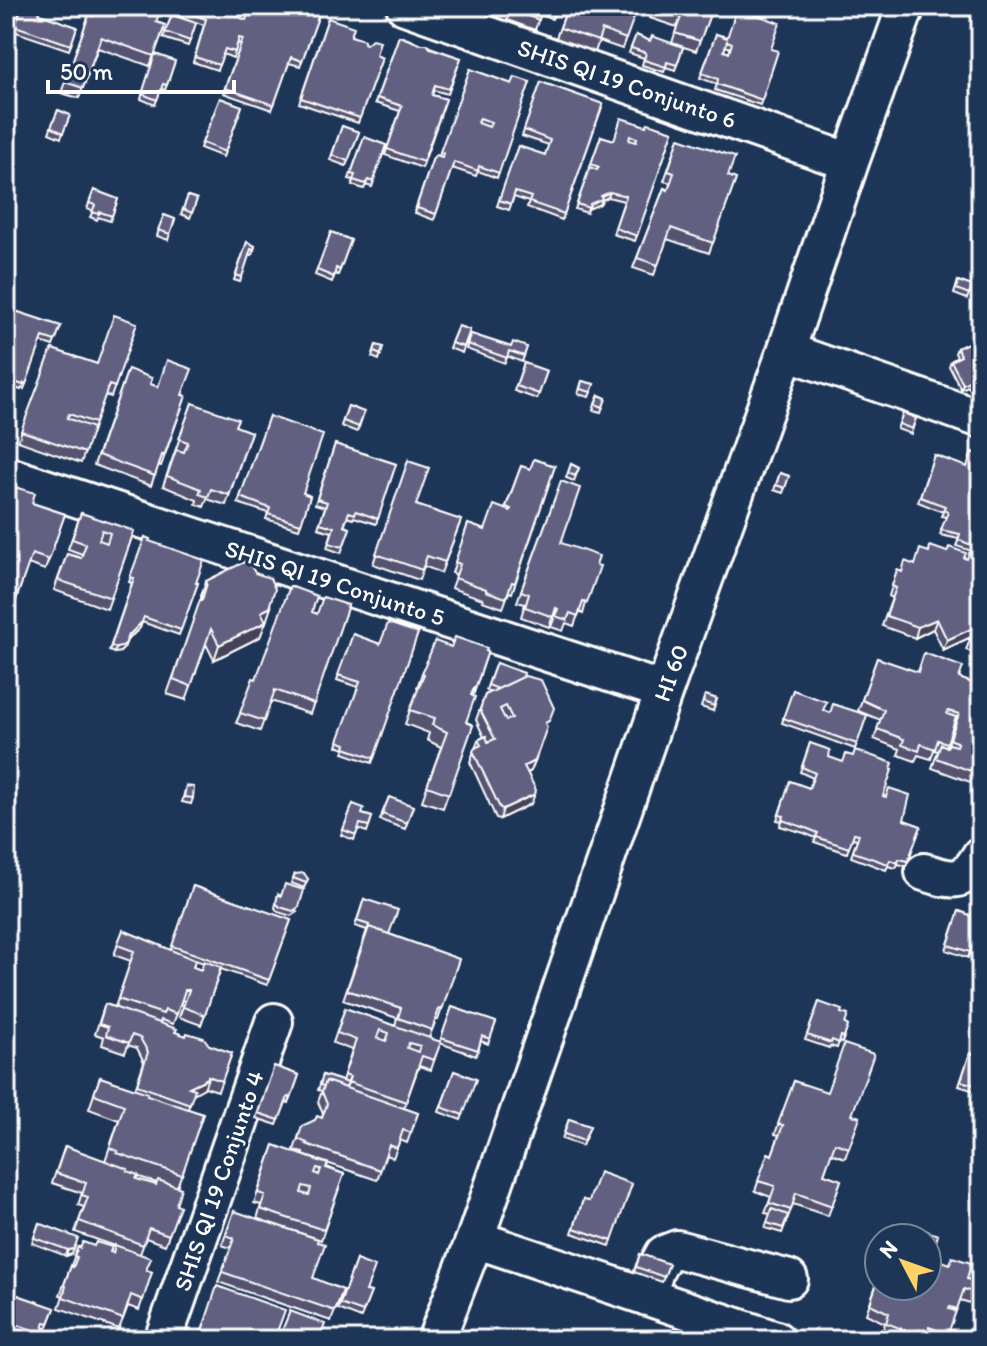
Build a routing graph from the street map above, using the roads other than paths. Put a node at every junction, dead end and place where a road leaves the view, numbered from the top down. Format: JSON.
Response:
{"nodes":[{"id":1,"x":405,"y":6,"type":"edge"},
{"id":2,"x":906,"y":6,"type":"edge"},
{"id":3,"x":850,"y":162,"type":"junction"},
{"id":4,"x":786,"y":351,"type":"junction"},
{"id":5,"x":981,"y":419,"type":"edge"},
{"id":6,"x":6,"y":475,"type":"edge"},
{"id":7,"x":664,"y":691,"type":"junction"},
{"id":8,"x":981,"y":855,"type":"edge"},
{"id":9,"x":924,"y":872,"type":"dead end"},
{"id":10,"x":274,"y":1022,"type":"dead end"},
{"id":11,"x":475,"y":1239,"type":"junction"},
{"id":12,"x":789,"y":1279,"type":"dead end"},
{"id":13,"x":647,"y":1297,"type":"junction"},
{"id":14,"x":163,"y":1340,"type":"edge"},
{"id":15,"x":436,"y":1340,"type":"edge"},
{"id":16,"x":776,"y":1340,"type":"edge"}],
"edges":[{"from":1,"to":3,"type":"street","name":"SHIS QI 19 Conjunto 6"},
{"from":2,"to":3,"type":"street","name":"HI 60"},
{"from":3,"to":4,"type":"street","name":"HI 60"},
{"from":4,"to":5,"type":"street"},
{"from":4,"to":7,"type":"street","name":"HI 60"},
{"from":6,"to":7,"type":"street","name":"SHIS QI 19 Conjunto 5"},
{"from":7,"to":11,"type":"street","name":"HI 60"},
{"from":8,"to":9,"type":"street"},
{"from":10,"to":14,"type":"street","name":"SHIS QI 19 Conjunto 4"},
{"from":11,"to":13,"type":"street"},
{"from":11,"to":15,"type":"street","name":"HI 60"},
{"from":12,"to":13,"type":"street"},
{"from":13,"to":16,"type":"street"}]}
